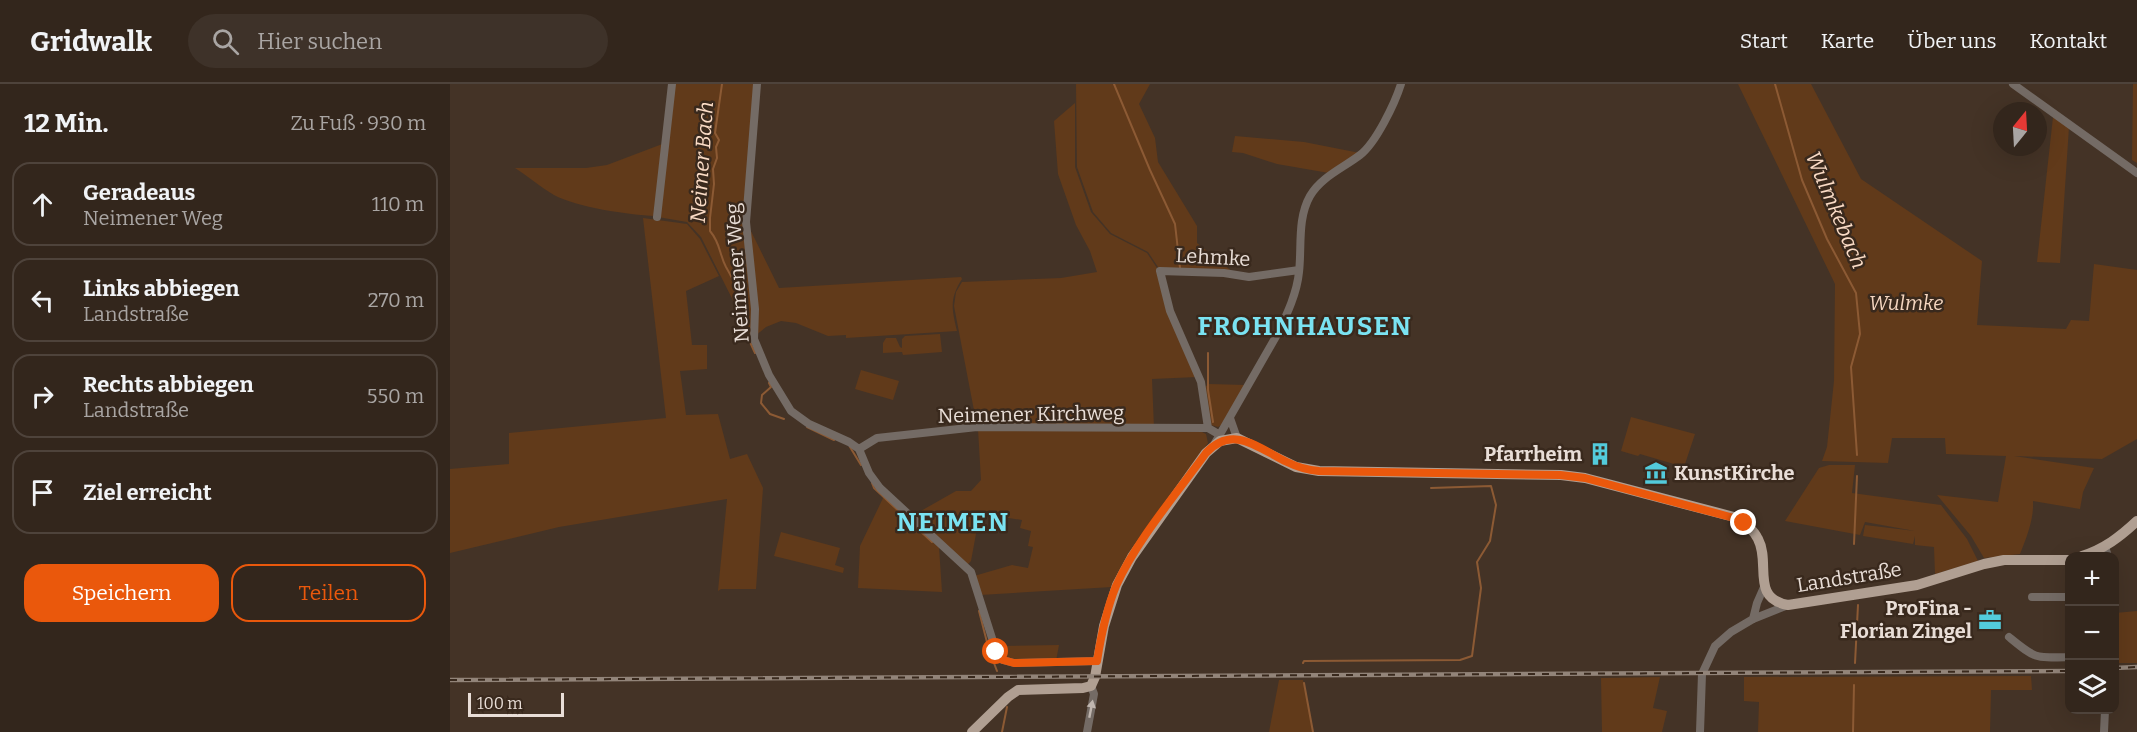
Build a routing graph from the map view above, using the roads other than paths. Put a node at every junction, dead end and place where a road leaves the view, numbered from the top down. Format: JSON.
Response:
{"nodes":[{"id":1,"x":672,"y":84,"type":"edge"},
{"id":2,"x":757,"y":84,"type":"edge"},
{"id":3,"x":1401,"y":84,"type":"edge"},
{"id":4,"x":2013,"y":84,"type":"edge"},
{"id":5,"x":2137,"y":173,"type":"edge"},
{"id":6,"x":657,"y":217,"type":"dead end"},
{"id":7,"x":1299,"y":270,"type":"junction"},
{"id":8,"x":1230,"y":418,"type":"junction"},
{"id":9,"x":1208,"y":428,"type":"junction"},
{"id":10,"x":1237,"y":438,"type":"junction"},
{"id":11,"x":1217,"y":439,"type":"junction"},
{"id":12,"x":859,"y":449,"type":"junction"},
{"id":13,"x":2137,"y":521,"type":"edge"},
{"id":14,"x":2106,"y":552,"type":"edge"},
{"id":15,"x":2065,"y":560,"type":"edge"},
{"id":16,"x":1764,"y":587,"type":"junction"},
{"id":17,"x":2032,"y":597,"type":"dead end"},
{"id":18,"x":2065,"y":597,"type":"edge"},
{"id":19,"x":1788,"y":605,"type":"junction"},
{"id":20,"x":1753,"y":619,"type":"junction"},
{"id":21,"x":2009,"y":637,"type":"dead end"},
{"id":22,"x":2065,"y":657,"type":"edge"},
{"id":23,"x":1097,"y":661,"type":"junction"},
{"id":24,"x":1093,"y":681,"type":"junction"},
{"id":25,"x":2104,"y":714,"type":"edge"},
{"id":26,"x":972,"y":732,"type":"edge"},
{"id":27,"x":1087,"y":732,"type":"edge"},
{"id":28,"x":1700,"y":732,"type":"edge"},
{"id":29,"x":2104,"y":732,"type":"edge"}],
"edges":[{"from":1,"to":6,"type":"street"},
{"from":2,"to":12,"type":"street","name":"Neimener Weg"},
{"from":3,"to":7,"type":"street"},
{"from":4,"to":5,"type":"street"},
{"from":7,"to":8,"type":"street"},
{"from":7,"to":9,"type":"street","name":"Lehmke"},
{"from":8,"to":10,"type":"street"},
{"from":8,"to":11,"type":"street"},
{"from":9,"to":11,"type":"street"},
{"from":9,"to":12,"type":"street","name":"Neimener Kirchweg"},
{"from":10,"to":11,"type":"main road"},
{"from":10,"to":16,"type":"main road"},
{"from":11,"to":23,"type":"main road"},
{"from":12,"to":23,"type":"street"},
{"from":13,"to":14,"type":"main road"},
{"from":15,"to":19,"type":"main road","name":"Landstraße"},
{"from":16,"to":19,"type":"main road","name":"Landstraße"},
{"from":16,"to":20,"type":"street"},
{"from":17,"to":18,"type":"street"},
{"from":19,"to":20,"type":"street"},
{"from":20,"to":28,"type":"street"},
{"from":21,"to":22,"type":"street"},
{"from":23,"to":24,"type":"main road"},
{"from":24,"to":26,"type":"main road"},
{"from":27,"to":24,"type":"street","one_way":true},
{"from":25,"to":29,"type":"street"}]}
